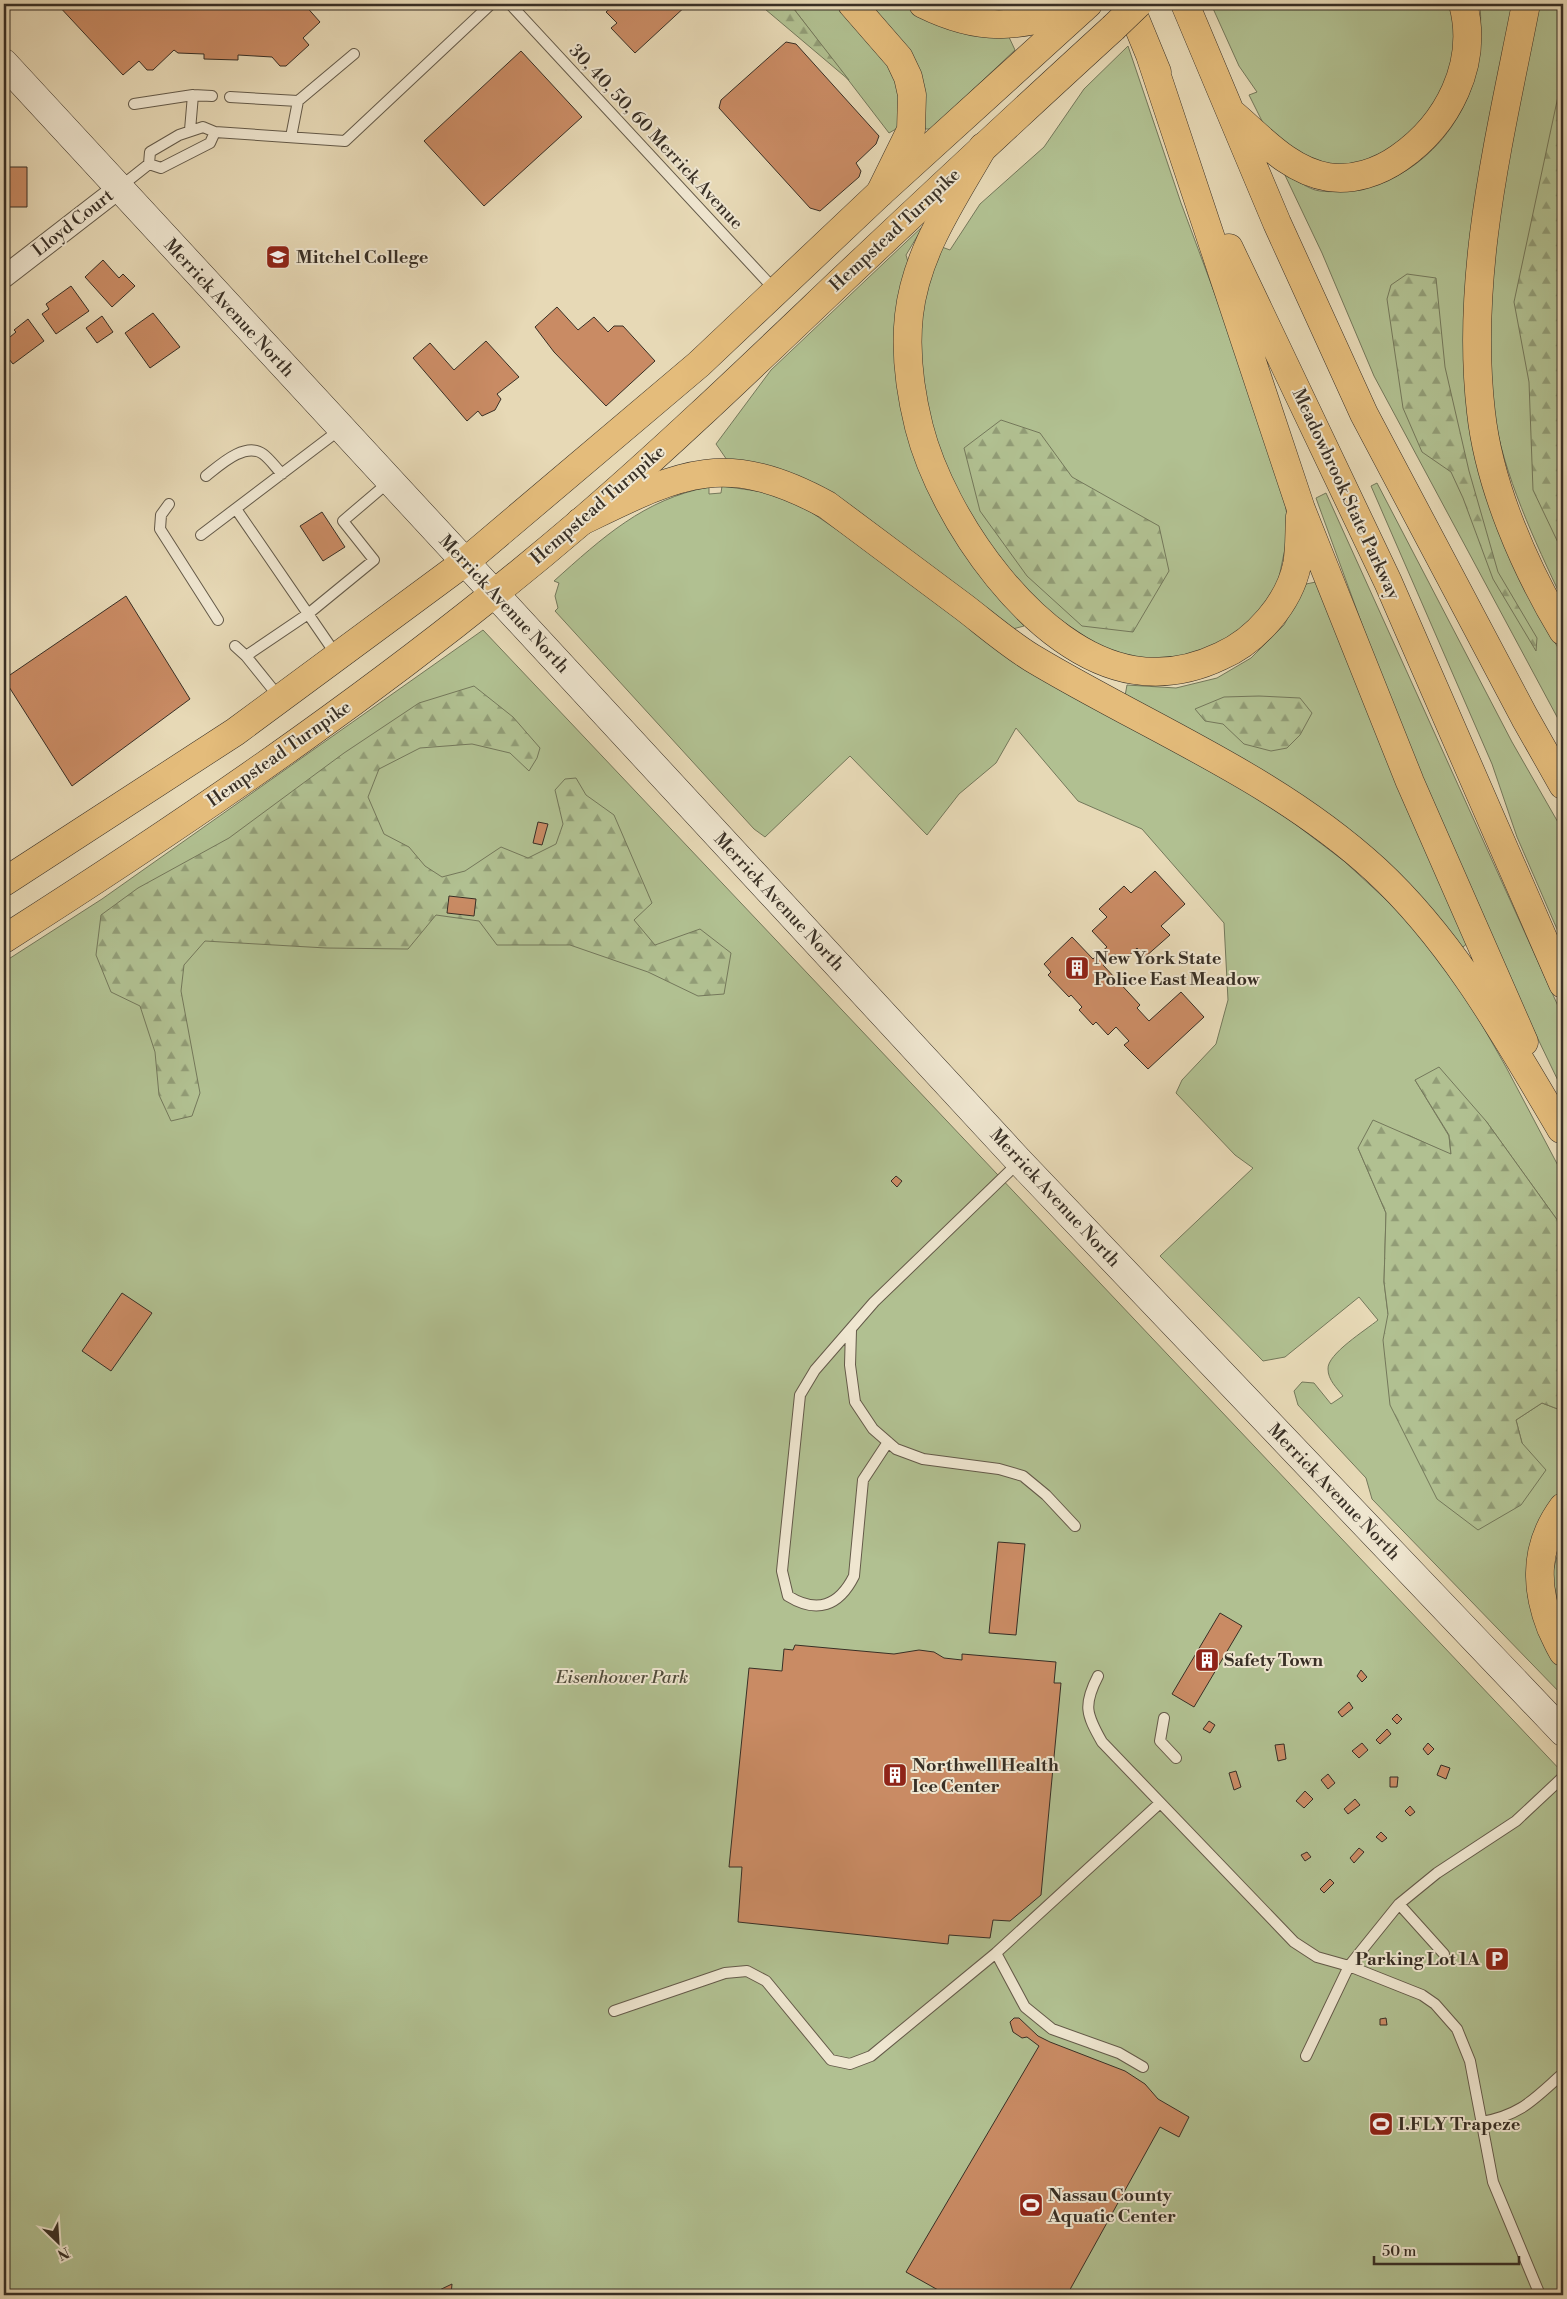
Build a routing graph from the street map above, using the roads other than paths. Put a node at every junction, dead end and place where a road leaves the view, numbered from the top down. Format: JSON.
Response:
{"nodes":[{"id":1,"x":491,"y":4,"type":"edge"},
{"id":2,"x":510,"y":4,"type":"edge"},
{"id":3,"x":852,"y":4,"type":"edge"},
{"id":4,"x":923,"y":4,"type":"edge"},
{"id":5,"x":1129,"y":4,"type":"edge"},
{"id":6,"x":1138,"y":4,"type":"edge"},
{"id":7,"x":1185,"y":4,"type":"edge"},
{"id":8,"x":1464,"y":4,"type":"edge"},
{"id":9,"x":1526,"y":4,"type":"edge"},
{"id":10,"x":1085,"y":6,"type":"edge"},
{"id":11,"x":354,"y":54,"type":"dead end"},
{"id":12,"x":1150,"y":55,"type":"junction"},
{"id":13,"x":4,"y":63,"type":"edge"},
{"id":14,"x":193,"y":95,"type":"junction"},
{"id":15,"x":212,"y":96,"type":"dead end"},
{"id":16,"x":230,"y":97,"type":"dead end"},
{"id":17,"x":298,"y":101,"type":"junction"},
{"id":18,"x":134,"y":104,"type":"dead end"},
{"id":19,"x":1230,"y":112,"type":"junction"},
{"id":20,"x":190,"y":130,"type":"junction"},
{"id":21,"x":215,"y":132,"type":"junction"},
{"id":22,"x":291,"y":137,"type":"junction"},
{"id":23,"x":984,"y":147,"type":"junction"},
{"id":24,"x":149,"y":164,"type":"junction"},
{"id":25,"x":119,"y":188,"type":"junction"},
{"id":26,"x":880,"y":193,"type":"junction"},
{"id":27,"x":4,"y":278,"type":"edge"},
{"id":28,"x":777,"y":292,"type":"junction"},
{"id":29,"x":342,"y":428,"type":"junction"},
{"id":30,"x":282,"y":474,"type":"junction"},
{"id":31,"x":206,"y":476,"type":"dead end"},
{"id":32,"x":390,"y":480,"type":"junction"},
{"id":33,"x":169,"y":504,"type":"dead end"},
{"id":34,"x":1301,"y":509,"type":"junction"},
{"id":35,"x":236,"y":510,"type":"junction"},
{"id":36,"x":580,"y":522,"type":"junction"},
{"id":37,"x":201,"y":535,"type":"dead end"},
{"id":38,"x":465,"y":562,"type":"junction"},
{"id":39,"x":495,"y":593,"type":"junction"},
{"id":40,"x":308,"y":614,"type":"junction"},
{"id":41,"x":218,"y":620,"type":"dead end"},
{"id":42,"x":1563,"y":631,"type":"edge"},
{"id":43,"x":235,"y":646,"type":"dead end"},
{"id":44,"x":246,"y":656,"type":"junction"},
{"id":45,"x":338,"y":657,"type":"junction"},
{"id":46,"x":282,"y":700,"type":"junction"},
{"id":47,"x":1563,"y":785,"type":"edge"},
{"id":48,"x":4,"y":882,"type":"edge"},
{"id":49,"x":4,"y":939,"type":"edge"},
{"id":50,"x":1563,"y":984,"type":"edge"},
{"id":51,"x":1562,"y":1131,"type":"edge"},
{"id":52,"x":1019,"y":1161,"type":"junction"},
{"id":53,"x":851,"y":1330,"type":"junction"},
{"id":54,"x":888,"y":1442,"type":"junction"},
{"id":55,"x":1563,"y":1507,"type":"edge"},
{"id":56,"x":1075,"y":1526,"type":"dead end"},
{"id":57,"x":1563,"y":1652,"type":"edge"},
{"id":58,"x":1098,"y":1676,"type":"dead end"},
{"id":59,"x":1164,"y":1718,"type":"dead end"},
{"id":60,"x":1563,"y":1732,"type":"edge"},
{"id":61,"x":1176,"y":1758,"type":"dead end"},
{"id":62,"x":1563,"y":1777,"type":"edge"},
{"id":63,"x":1160,"y":1803,"type":"junction"},
{"id":64,"x":1399,"y":1904,"type":"junction"},
{"id":65,"x":996,"y":1953,"type":"junction"},
{"id":66,"x":1444,"y":1954,"type":"dead end"},
{"id":67,"x":1349,"y":1966,"type":"junction"},
{"id":68,"x":614,"y":2011,"type":"dead end"},
{"id":69,"x":1306,"y":2056,"type":"dead end"},
{"id":70,"x":1142,"y":2067,"type":"dead end"},
{"id":71,"x":1560,"y":2076,"type":"dead end"},
{"id":72,"x":1482,"y":2122,"type":"junction"},
{"id":73,"x":1540,"y":2295,"type":"edge"}],
"edges":[{"from":1,"to":22,"type":"lane"},
{"from":2,"to":28,"type":"lane","name":"30, 40, 50, 60 Merrick Avenue"},
{"from":3,"to":26,"type":"main road"},
{"from":4,"to":10,"type":"main road"},
{"from":5,"to":12,"type":"main road","name":"Meadowbrook State Parkway"},
{"from":6,"to":23,"type":"main road","name":"Hempstead Turnpike","bridge":true},
{"from":7,"to":19,"type":"main road"},
{"from":8,"to":19,"type":"main road"},
{"from":9,"to":42,"type":"main road"},
{"from":10,"to":26,"type":"main road","name":"Hempstead Turnpike"},
{"from":11,"to":17,"type":"lane"},
{"from":12,"to":34,"type":"main road"},
{"from":12,"to":50,"type":"main road","name":"Meadowbrook State Parkway"},
{"from":13,"to":25,"type":"main road","name":"Merrick Avenue North"},
{"from":14,"to":15,"type":"lane"},
{"from":14,"to":18,"type":"lane"},
{"from":14,"to":20,"type":"lane"},
{"from":16,"to":17,"type":"lane"},
{"from":17,"to":22,"type":"lane"},
{"from":19,"to":47,"type":"main road"},
{"from":20,"to":21,"type":"lane"},
{"from":20,"to":24,"type":"lane"},
{"from":21,"to":22,"type":"lane"},
{"from":21,"to":24,"type":"lane"},
{"from":23,"to":34,"type":"main road"},
{"from":23,"to":36,"type":"main road","name":"Hempstead Turnpike"},
{"from":24,"to":25,"type":"lane"},
{"from":25,"to":27,"type":"street","name":"Lloyd Court"},
{"from":25,"to":29,"type":"main road","name":"Merrick Avenue North"},
{"from":26,"to":28,"type":"main road","name":"Hempstead Turnpike"},
{"from":28,"to":38,"type":"main road","name":"Hempstead Turnpike"},
{"from":29,"to":30,"type":"lane"},
{"from":29,"to":32,"type":"main road","name":"Merrick Avenue North"},
{"from":30,"to":31,"type":"lane"},
{"from":30,"to":35,"type":"lane"},
{"from":32,"to":38,"type":"main road","name":"Merrick Avenue North"},
{"from":32,"to":40,"type":"lane"},
{"from":33,"to":41,"type":"lane"},
{"from":34,"to":51,"type":"main road"},
{"from":35,"to":37,"type":"lane"},
{"from":35,"to":40,"type":"lane"},
{"from":36,"to":39,"type":"main road","name":"Hempstead Turnpike"},
{"from":36,"to":51,"type":"main road"},
{"from":38,"to":39,"type":"main road","name":"Merrick Avenue North"},
{"from":38,"to":45,"type":"main road","name":"Hempstead Turnpike"},
{"from":39,"to":49,"type":"main road","name":"Hempstead Turnpike"},
{"from":39,"to":52,"type":"main road","name":"Merrick Avenue North"},
{"from":40,"to":44,"type":"lane"},
{"from":40,"to":45,"type":"lane"},
{"from":43,"to":44,"type":"lane"},
{"from":44,"to":46,"type":"lane"},
{"from":45,"to":46,"type":"main road","name":"Hempstead Turnpike"},
{"from":46,"to":48,"type":"main road","name":"Hempstead Turnpike"},
{"from":52,"to":53,"type":"lane"},
{"from":52,"to":60,"type":"main road","name":"Merrick Avenue North"},
{"from":53,"to":54,"type":"lane"},
{"from":53,"to":54,"type":"lane"},
{"from":54,"to":56,"type":"lane"},
{"from":55,"to":57,"type":"main road"},
{"from":58,"to":63,"type":"lane"},
{"from":59,"to":61,"type":"lane"},
{"from":62,"to":64,"type":"lane"},
{"from":63,"to":65,"type":"lane"},
{"from":63,"to":67,"type":"lane"},
{"from":64,"to":66,"type":"lane"},
{"from":64,"to":67,"type":"lane"},
{"from":65,"to":68,"type":"lane"},
{"from":65,"to":70,"type":"lane"},
{"from":67,"to":69,"type":"lane"},
{"from":67,"to":72,"type":"lane"},
{"from":71,"to":72,"type":"lane"},
{"from":72,"to":73,"type":"lane"}]}
